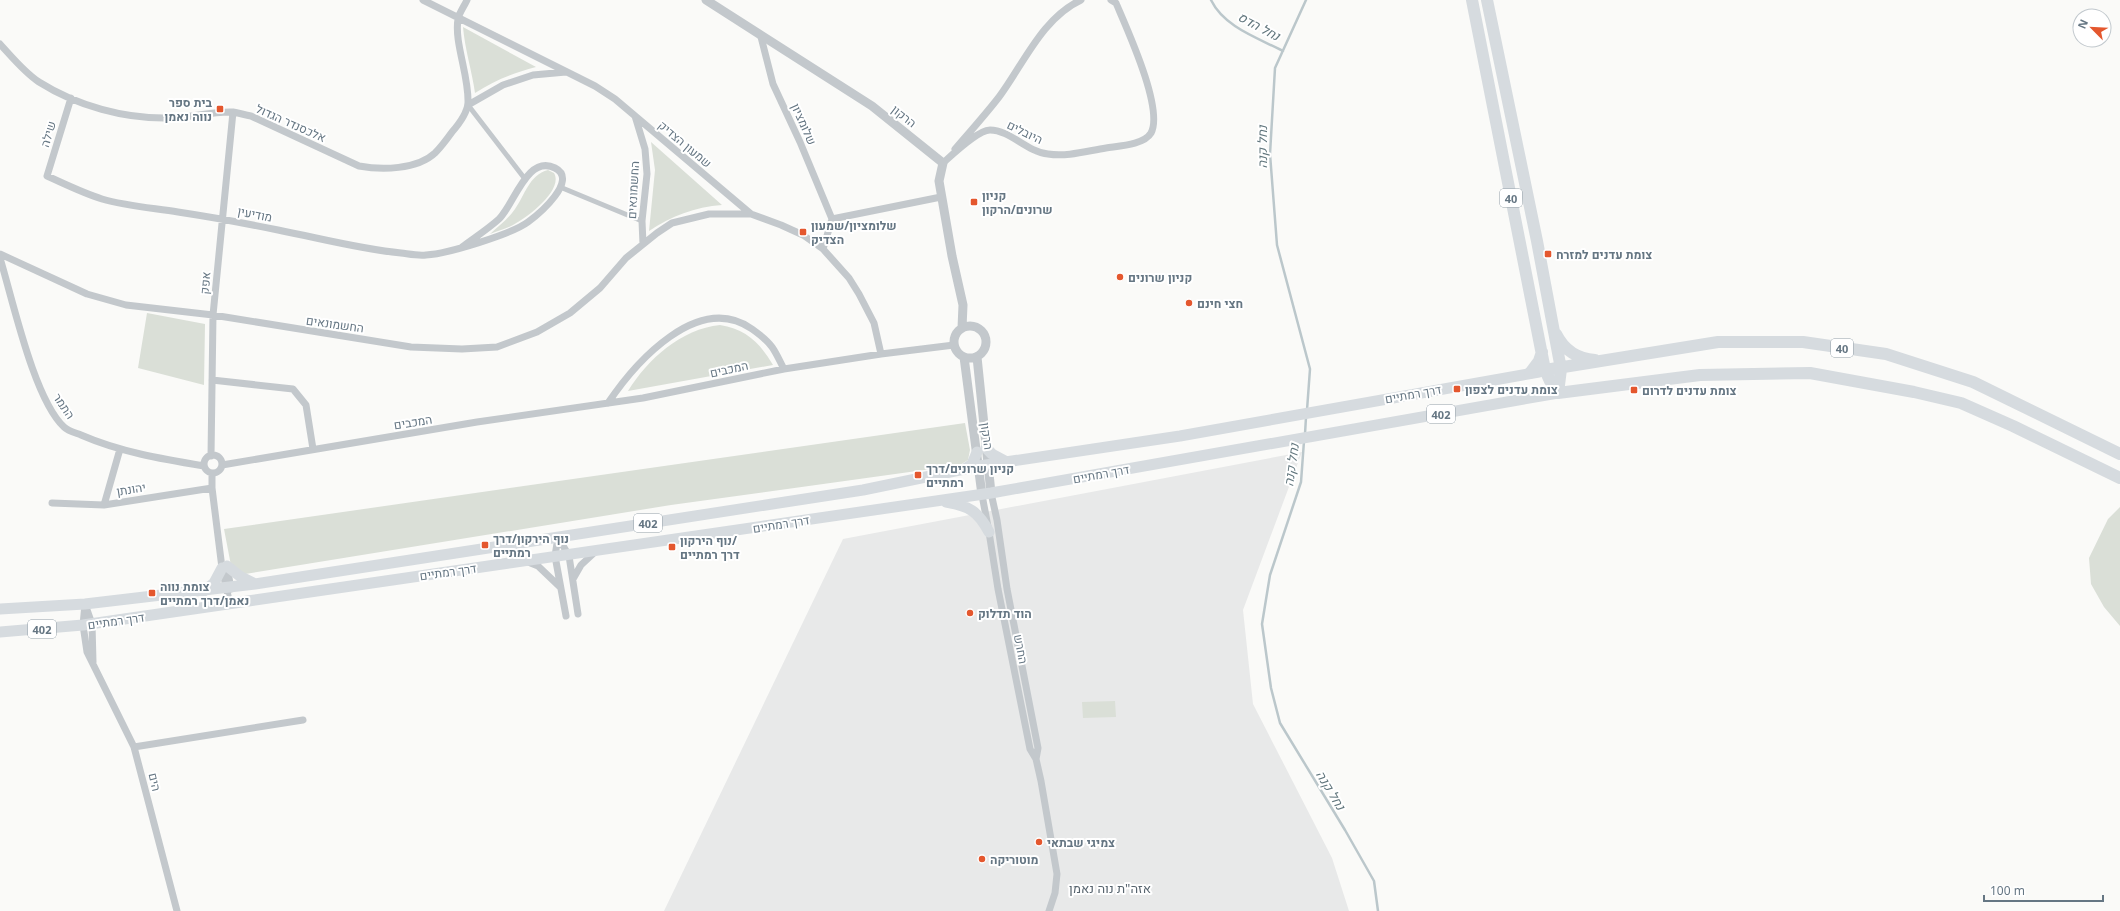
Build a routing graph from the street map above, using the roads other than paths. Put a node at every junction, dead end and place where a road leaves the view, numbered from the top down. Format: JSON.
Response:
{"nodes":[{"id":1,"x":423,"y":0,"type":"edge"},
{"id":2,"x":468,"y":0,"type":"edge"},
{"id":3,"x":706,"y":0,"type":"edge"},
{"id":4,"x":1081,"y":0,"type":"edge"},
{"id":5,"x":1110,"y":0,"type":"edge"},
{"id":6,"x":1472,"y":0,"type":"edge"},
{"id":7,"x":1487,"y":0,"type":"edge"},
{"id":8,"x":458,"y":18,"type":"junction"},
{"id":9,"x":762,"y":37,"type":"junction"},
{"id":10,"x":0,"y":44,"type":"edge"},
{"id":11,"x":567,"y":72,"type":"junction"},
{"id":12,"x":71,"y":98,"type":"junction"},
{"id":13,"x":468,"y":105,"type":"junction"},
{"id":14,"x":233,"y":112,"type":"junction"},
{"id":15,"x":634,"y":116,"type":"junction"},
{"id":16,"x":943,"y":163,"type":"junction"},
{"id":17,"x":47,"y":176,"type":"joint"},
{"id":18,"x":525,"y":179,"type":"junction"},
{"id":19,"x":560,"y":187,"type":"junction"},
{"id":20,"x":941,"y":197,"type":"junction"},
{"id":21,"x":752,"y":214,"type":"junction"},
{"id":22,"x":222,"y":218,"type":"junction"},
{"id":23,"x":832,"y":219,"type":"junction"},
{"id":24,"x":642,"y":221,"type":"junction"},
{"id":25,"x":643,"y":244,"type":"junction"},
{"id":26,"x":462,"y":247,"type":"junction"},
{"id":27,"x":823,"y":249,"type":"junction"},
{"id":28,"x":0,"y":254,"type":"edge"},
{"id":29,"x":0,"y":258,"type":"edge"},
{"id":30,"x":963,"y":306,"type":"junction"},
{"id":31,"x":213,"y":316,"type":"junction"},
{"id":32,"x":972,"y":326,"type":"junction"},
{"id":33,"x":1552,"y":326,"type":"junction"},
{"id":34,"x":962,"y":328,"type":"junction"},
{"id":35,"x":954,"y":345,"type":"junction"},
{"id":36,"x":1542,"y":351,"type":"junction"},
{"id":37,"x":881,"y":354,"type":"junction"},
{"id":38,"x":964,"y":357,"type":"junction"},
{"id":39,"x":977,"y":357,"type":"junction"},
{"id":40,"x":1603,"y":361,"type":"junction"},
{"id":41,"x":784,"y":369,"type":"junction"},
{"id":42,"x":1561,"y":369,"type":"junction"},
{"id":43,"x":1545,"y":370,"type":"junction"},
{"id":44,"x":1530,"y":373,"type":"junction"},
{"id":45,"x":212,"y":380,"type":"junction"},
{"id":46,"x":1558,"y":393,"type":"junction"},
{"id":47,"x":608,"y":403,"type":"junction"},
{"id":48,"x":120,"y":449,"type":"junction"},
{"id":49,"x":313,"y":449,"type":"junction"},
{"id":50,"x":982,"y":450,"type":"junction"},
{"id":51,"x":2120,"y":454,"type":"edge"},
{"id":52,"x":211,"y":456,"type":"junction"},
{"id":53,"x":1007,"y":462,"type":"junction"},
{"id":54,"x":222,"y":465,"type":"junction"},
{"id":55,"x":983,"y":465,"type":"junction"},
{"id":56,"x":204,"y":466,"type":"junction"},
{"id":57,"x":965,"y":468,"type":"junction"},
{"id":58,"x":212,"y":474,"type":"junction"},
{"id":59,"x":2120,"y":478,"type":"edge"},
{"id":60,"x":212,"y":488,"type":"junction"},
{"id":61,"x":986,"y":494,"type":"junction"},
{"id":62,"x":936,"y":500,"type":"junction"},
{"id":63,"x":52,"y":502,"type":"dead end"},
{"id":64,"x":104,"y":504,"type":"junction"},
{"id":65,"x":989,"y":532,"type":"junction"},
{"id":66,"x":558,"y":537,"type":"junction"},
{"id":67,"x":595,"y":552,"type":"junction"},
{"id":68,"x":555,"y":556,"type":"junction"},
{"id":69,"x":569,"y":556,"type":"junction"},
{"id":70,"x":523,"y":561,"type":"junction"},
{"id":71,"x":224,"y":567,"type":"junction"},
{"id":72,"x":573,"y":580,"type":"junction"},
{"id":73,"x":255,"y":584,"type":"junction"},
{"id":74,"x":560,"y":587,"type":"junction"},
{"id":75,"x":228,"y":588,"type":"junction"},
{"id":76,"x":204,"y":591,"type":"junction"},
{"id":77,"x":85,"y":604,"type":"junction"},
{"id":78,"x":230,"y":605,"type":"junction"},
{"id":79,"x":0,"y":609,"type":"edge"},
{"id":80,"x":578,"y":614,"type":"dead end"},
{"id":81,"x":566,"y":616,"type":"dead end"},
{"id":82,"x":88,"y":625,"type":"junction"},
{"id":83,"x":0,"y":632,"type":"edge"},
{"id":84,"x":303,"y":720,"type":"dead end"},
{"id":85,"x":134,"y":747,"type":"junction"},
{"id":86,"x":1036,"y":759,"type":"junction"},
{"id":87,"x":177,"y":911,"type":"edge"},
{"id":88,"x":1049,"y":911,"type":"edge"}],
"edges":[{"from":1,"to":8,"type":"street","name":"שמעון הצדיק"},
{"from":2,"to":8,"type":"street"},
{"from":3,"to":9,"type":"street","name":"הרקון"},
{"from":4,"to":16,"type":"street"},
{"from":5,"to":16,"type":"street","name":"היובלים"},
{"from":6,"to":36,"type":"highway","number":"40"},
{"from":7,"to":33,"type":"highway","number":"40"},
{"from":8,"to":11,"type":"street","name":"שמעון הצדיק"},
{"from":8,"to":13,"type":"street","name":"אלכסנדר הגדול"},
{"from":9,"to":16,"type":"street","name":"הרקון"},
{"from":9,"to":23,"type":"street","name":"שלומציון"},
{"from":10,"to":12,"type":"street","name":"אלכסנדר הגדול"},
{"from":11,"to":13,"type":"street"},
{"from":11,"to":15,"type":"street","name":"שמעון הצדיק"},
{"from":12,"to":14,"type":"street","name":"אלכסנדר הגדול"},
{"from":12,"to":17,"type":"street","name":"שילה"},
{"from":13,"to":14,"type":"street","name":"אלכסנדר הגדול"},
{"from":13,"to":18,"type":"street"},
{"from":14,"to":22,"type":"street","name":"אפק"},
{"from":15,"to":21,"type":"street","name":"שמעון הצדיק"},
{"from":15,"to":24,"type":"street","name":"החשמונאים"},
{"from":16,"to":20,"type":"street"},
{"from":17,"to":22,"type":"street","name":"מודיעין"},
{"from":18,"to":19,"type":"street","name":"מודיעין"},
{"from":18,"to":26,"type":"street","name":"מודיעין"},
{"from":19,"to":24,"type":"street"},
{"from":19,"to":26,"type":"street","name":"מודיעין"},
{"from":20,"to":23,"type":"street"},
{"from":20,"to":30,"type":"street"},
{"from":21,"to":25,"type":"street","name":"החשמונאים"},
{"from":21,"to":27,"type":"street","name":"שמעון הצדיק"},
{"from":22,"to":26,"type":"street","name":"מודיעין"},
{"from":22,"to":31,"type":"street","name":"אפק"},
{"from":23,"to":27,"type":"street"},
{"from":24,"to":25,"type":"street","name":"החשמונאים"},
{"from":25,"to":31,"type":"street","name":"החשמונאים"},
{"from":27,"to":37,"type":"street","name":"שמעון הצדיק"},
{"from":28,"to":31,"type":"street","name":"החשמונאים"},
{"from":29,"to":48,"type":"street","name":"התמר"},
{"from":30,"to":32,"type":"street"},
{"from":30,"to":34,"type":"street"},
{"from":31,"to":45,"type":"street","name":"אפק"},
{"from":32,"to":34,"type":"street"},
{"from":32,"to":39,"type":"street"},
{"from":33,"to":40,"type":"highway"},
{"from":33,"to":42,"type":"highway","number":"40"},
{"from":34,"to":35,"type":"street"},
{"from":35,"to":37,"type":"street","name":"המכבים"},
{"from":35,"to":38,"type":"street"},
{"from":36,"to":43,"type":"highway","number":"40"},
{"from":36,"to":44,"type":"highway"},
{"from":37,"to":41,"type":"street","name":"המכבים"},
{"from":38,"to":39,"type":"street"},
{"from":38,"to":50,"type":"street","name":"הרקון"},
{"from":39,"to":50,"type":"street","name":"הרקון"},
{"from":40,"to":42,"type":"highway","number":"40"},
{"from":40,"to":51,"type":"highway","number":"40"},
{"from":41,"to":47,"type":"street","name":"המכבים"},
{"from":41,"to":47,"type":"street"},
{"from":42,"to":43,"type":"highway","number":"40"},
{"from":42,"to":46,"type":"highway","number":"40"},
{"from":43,"to":44,"type":"main road","name":"דרך רמתיים","number":"402"},
{"from":43,"to":46,"type":"highway","number":"40"},
{"from":44,"to":53,"type":"main road","name":"דרך רמתיים","number":"402"},
{"from":45,"to":49,"type":"street"},
{"from":45,"to":52,"type":"street","name":"אפק"},
{"from":46,"to":59,"type":"highway"},
{"from":46,"to":61,"type":"main road","name":"דרך רמתיים","number":"402"},
{"from":47,"to":49,"type":"street","name":"המכבים"},
{"from":48,"to":56,"type":"street","name":"התמר"},
{"from":48,"to":64,"type":"street"},
{"from":49,"to":54,"type":"street","name":"המכבים"},
{"from":50,"to":53,"type":"main road"},
{"from":50,"to":55,"type":"street","name":"הרקון"},
{"from":50,"to":57,"type":"main road"},
{"from":52,"to":54,"type":"street"},
{"from":52,"to":56,"type":"street"},
{"from":53,"to":55,"type":"main road","name":"דרך רמתיים","number":"402"},
{"from":54,"to":58,"type":"street"},
{"from":55,"to":57,"type":"main road","name":"דרך רמתיים","number":"402"},
{"from":55,"to":61,"type":"street","name":"הרקון"},
{"from":56,"to":58,"type":"street"},
{"from":57,"to":66,"type":"main road","name":"דרך רמתיים","number":"402"},
{"from":58,"to":60,"type":"street"},
{"from":60,"to":64,"type":"street","name":"יהונתן"},
{"from":60,"to":71,"type":"street"},
{"from":61,"to":62,"type":"main road","name":"דרך רמתיים","number":"402"},
{"from":61,"to":65,"type":"street","name":"החרש"},
{"from":61,"to":86,"type":"street","name":"החרש"},
{"from":62,"to":65,"type":"main road"},
{"from":62,"to":67,"type":"main road","name":"דרך רמתיים","number":"402"},
{"from":63,"to":64,"type":"street","name":"יהונתן"},
{"from":65,"to":86,"type":"street","name":"החרש"},
{"from":66,"to":68,"type":"street"},
{"from":66,"to":69,"type":"street"},
{"from":66,"to":73,"type":"main road","name":"דרך רמתיים","number":"402"},
{"from":67,"to":69,"type":"main road","name":"דרך רמתיים","number":"402"},
{"from":67,"to":72,"type":"street"},
{"from":68,"to":69,"type":"main road","name":"דרך רמתיים","number":"402"},
{"from":68,"to":70,"type":"main road","name":"דרך רמתיים","number":"402"},
{"from":68,"to":74,"type":"street"},
{"from":69,"to":72,"type":"street"},
{"from":70,"to":74,"type":"street"},
{"from":70,"to":78,"type":"main road","name":"דרך רמתיים","number":"402"},
{"from":71,"to":73,"type":"main road"},
{"from":71,"to":75,"type":"street"},
{"from":71,"to":76,"type":"main road"},
{"from":72,"to":80,"type":"street"},
{"from":73,"to":75,"type":"main road","name":"דרך רמתיים","number":"402"},
{"from":74,"to":81,"type":"street"},
{"from":75,"to":76,"type":"main road","name":"דרך רמתיים","number":"402"},
{"from":75,"to":78,"type":"street"},
{"from":76,"to":77,"type":"main road","name":"דרך רמתיים","number":"402"},
{"from":77,"to":79,"type":"main road","name":"דרך רמתיים","number":"402"},
{"from":77,"to":82,"type":"street","name":"הים"},
{"from":78,"to":82,"type":"main road","name":"דרך רמתיים","number":"402"},
{"from":82,"to":83,"type":"main road","name":"דרך רמתיים","number":"402"},
{"from":82,"to":85,"type":"street","name":"הים"},
{"from":84,"to":85,"type":"street"},
{"from":85,"to":87,"type":"street","name":"הים"},
{"from":86,"to":88,"type":"street","name":"החרש"}]}
